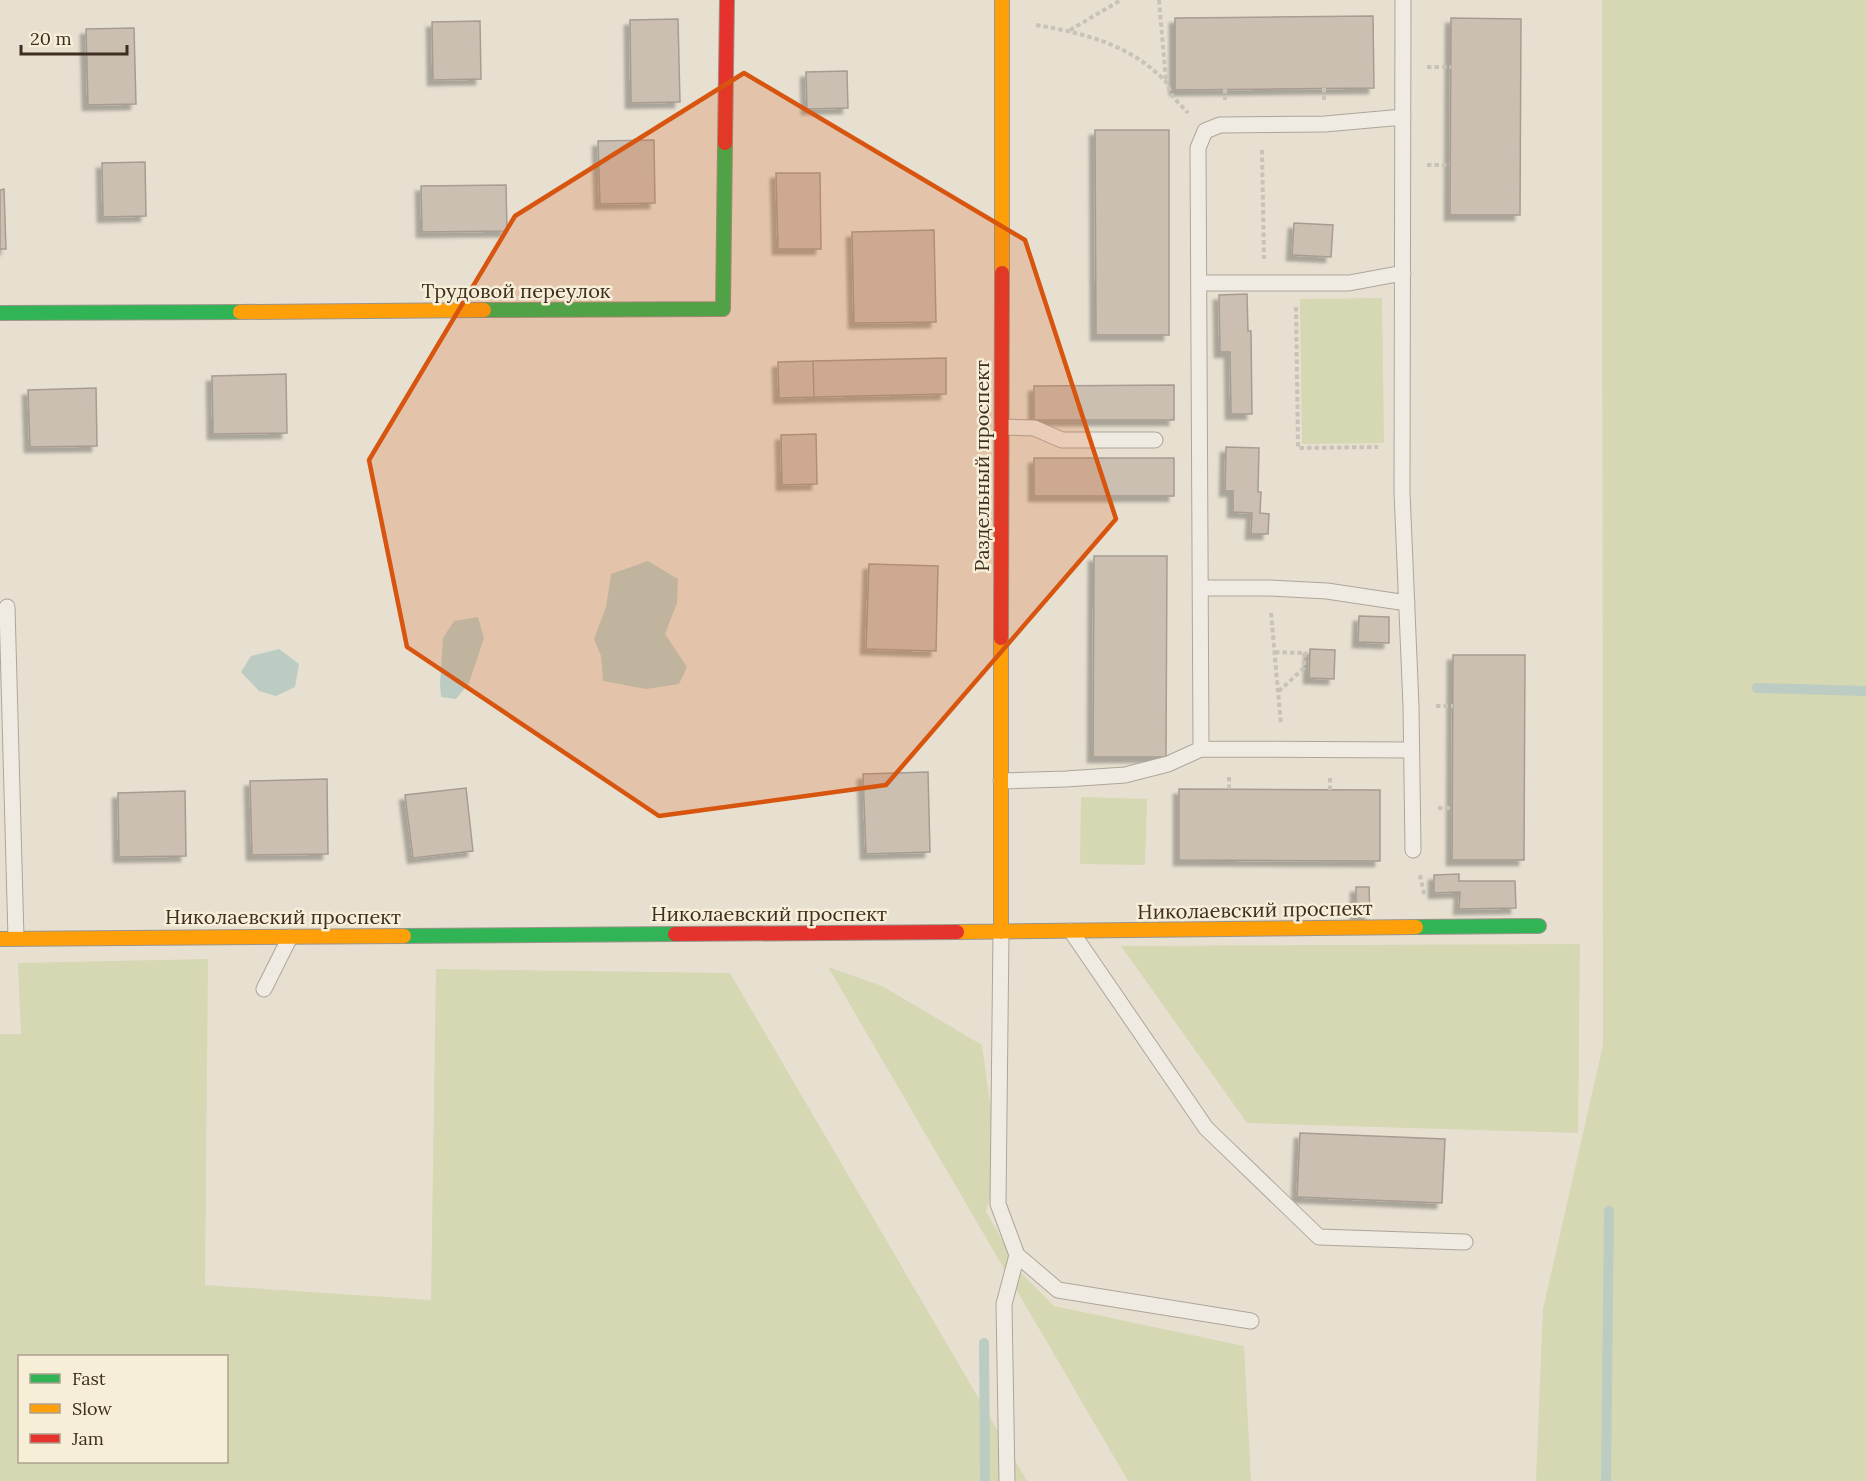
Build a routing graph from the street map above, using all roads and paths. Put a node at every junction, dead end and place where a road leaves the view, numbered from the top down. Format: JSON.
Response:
{"nodes":[{"id":1,"x":727,"y":0,"type":"edge"},
{"id":2,"x":1002,"y":0,"type":"edge"},
{"id":3,"x":1121,"y":0,"type":"edge"},
{"id":4,"x":1159,"y":0,"type":"edge"},
{"id":5,"x":1404,"y":0,"type":"edge"},
{"id":6,"x":1032,"y":24,"type":"dead end"},
{"id":7,"x":1069,"y":31,"type":"junction"},
{"id":8,"x":1166,"y":82,"type":"junction"},
{"id":9,"x":1403,"y":117,"type":"junction"},
{"id":10,"x":1262,"y":125,"type":"junction"},
{"id":11,"x":1205,"y":131,"type":"junction"},
{"id":12,"x":1403,"y":273,"type":"junction"},
{"id":13,"x":1264,"y":283,"type":"junction"},
{"id":14,"x":1296,"y":283,"type":"junction"},
{"id":15,"x":1199,"y":284,"type":"junction"},
{"id":16,"x":0,"y":313,"type":"edge"},
{"id":17,"x":1002,"y":428,"type":"junction"},
{"id":18,"x":1155,"y":440,"type":"dead end"},
{"id":19,"x":1402,"y":447,"type":"junction"},
{"id":20,"x":1200,"y":588,"type":"junction"},
{"id":21,"x":1269,"y":588,"type":"junction"},
{"id":22,"x":1407,"y":603,"type":"junction"},
{"id":23,"x":7,"y":607,"type":"dead end"},
{"id":24,"x":1275,"y":652,"type":"junction"},
{"id":25,"x":1279,"y":691,"type":"junction"},
{"id":26,"x":1201,"y":749,"type":"junction"},
{"id":27,"x":1284,"y":750,"type":"junction"},
{"id":28,"x":1412,"y":750,"type":"junction"},
{"id":29,"x":1001,"y":781,"type":"junction"},
{"id":30,"x":1413,"y":850,"type":"joint"},
{"id":31,"x":1539,"y":926,"type":"dead end"},
{"id":32,"x":1427,"y":927,"type":"junction"},
{"id":33,"x":1071,"y":931,"type":"junction"},
{"id":34,"x":1001,"y":932,"type":"junction"},
{"id":35,"x":290,"y":937,"type":"junction"},
{"id":36,"x":8,"y":938,"type":"edge"},
{"id":37,"x":264,"y":989,"type":"dead end"},
{"id":38,"x":1465,"y":1242,"type":"dead end"},
{"id":39,"x":1017,"y":1256,"type":"junction"},
{"id":40,"x":1251,"y":1321,"type":"dead end"},
{"id":41,"x":1007,"y":1481,"type":"edge"}],
"edges":[{"from":1,"to":16,"type":"street","name":"Трудовой переулок"},
{"from":2,"to":17,"type":"street","name":"Раздельный проспект"},
{"from":3,"to":7,"type":"path"},
{"from":4,"to":8,"type":"path"},
{"from":5,"to":9,"type":"lane"},
{"from":6,"to":7,"type":"path"},
{"from":7,"to":8,"type":"path"},
{"from":8,"to":11,"type":"path"},
{"from":9,"to":10,"type":"lane"},
{"from":9,"to":12,"type":"lane"},
{"from":10,"to":11,"type":"lane"},
{"from":10,"to":13,"type":"path"},
{"from":11,"to":15,"type":"lane"},
{"from":12,"to":14,"type":"lane"},
{"from":12,"to":19,"type":"lane"},
{"from":13,"to":14,"type":"lane"},
{"from":13,"to":15,"type":"lane"},
{"from":14,"to":19,"type":"path"},
{"from":15,"to":20,"type":"lane"},
{"from":17,"to":18,"type":"lane"},
{"from":17,"to":29,"type":"street","name":"Раздельный проспект"},
{"from":19,"to":22,"type":"lane"},
{"from":20,"to":21,"type":"lane"},
{"from":20,"to":26,"type":"lane"},
{"from":21,"to":22,"type":"lane"},
{"from":21,"to":24,"type":"path"},
{"from":22,"to":28,"type":"lane"},
{"from":23,"to":36,"type":"lane"},
{"from":24,"to":25,"type":"path"},
{"from":24,"to":25,"type":"path"},
{"from":25,"to":27,"type":"path"},
{"from":26,"to":27,"type":"lane"},
{"from":26,"to":29,"type":"lane"},
{"from":27,"to":28,"type":"lane"},
{"from":28,"to":30,"type":"lane"},
{"from":29,"to":34,"type":"street","name":"Раздельный проспект"},
{"from":30,"to":32,"type":"path"},
{"from":31,"to":32,"type":"street","name":"Николаевский проспект"},
{"from":32,"to":33,"type":"street","name":"Николаевский проспект"},
{"from":33,"to":34,"type":"street","name":"Николаевский проспект"},
{"from":33,"to":38,"type":"lane"},
{"from":34,"to":35,"type":"street","name":"Николаевский проспект"},
{"from":34,"to":39,"type":"lane"},
{"from":35,"to":36,"type":"street","name":"Николаевский проспект"},
{"from":35,"to":37,"type":"lane"},
{"from":39,"to":40,"type":"lane"},
{"from":39,"to":41,"type":"lane"}]}
